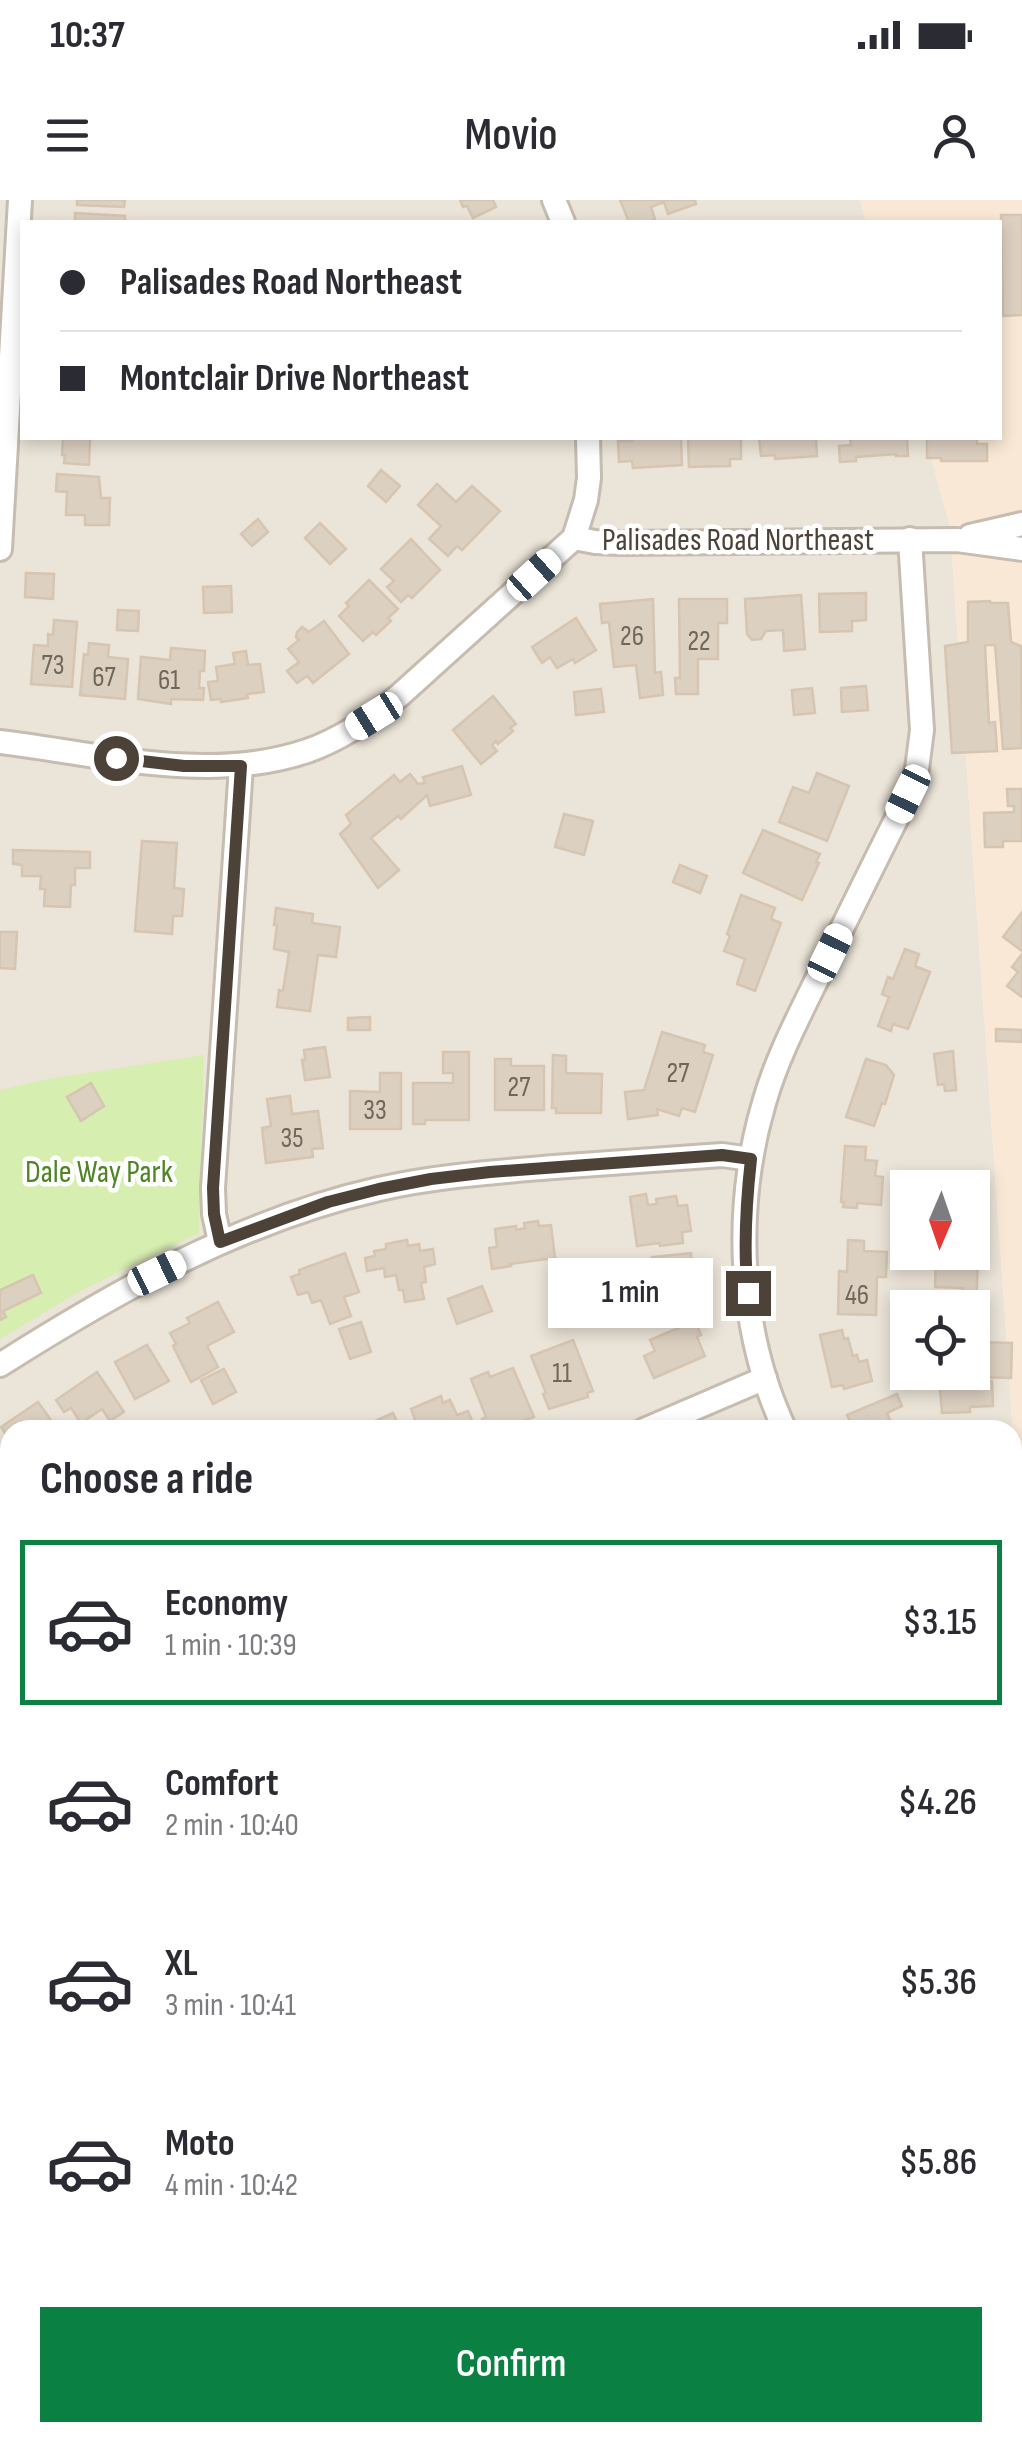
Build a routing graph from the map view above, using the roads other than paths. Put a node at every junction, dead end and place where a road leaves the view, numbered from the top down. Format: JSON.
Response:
{"nodes":[{"id":1,"x":20,"y":200,"type":"edge"},
{"id":2,"x":588,"y":440,"type":"edge"},
{"id":3,"x":1022,"y":524,"type":"edge"},
{"id":4,"x":574,"y":538,"type":"junction"},
{"id":5,"x":910,"y":539,"type":"junction"},
{"id":6,"x":957,"y":540,"type":"junction"},
{"id":7,"x":0,"y":549,"type":"edge"},
{"id":8,"x":1022,"y":549,"type":"edge"},
{"id":9,"x":0,"y":742,"type":"edge"},
{"id":10,"x":241,"y":766,"type":"junction"},
{"id":11,"x":751,"y":1159,"type":"junction"},
{"id":12,"x":220,"y":1242,"type":"junction"},
{"id":13,"x":0,"y":1365,"type":"edge"},
{"id":14,"x":765,"y":1378,"type":"junction"},
{"id":15,"x":667,"y":1420,"type":"edge"},
{"id":16,"x":781,"y":1420,"type":"edge"}],
"edges":[{"from":1,"to":7,"type":"street"},
{"from":2,"to":4,"type":"street"},
{"from":3,"to":6,"type":"street","name":"Palisades Road Northeast"},
{"from":4,"to":5,"type":"street","name":"Palisades Road Northeast"},
{"from":4,"to":10,"type":"street","name":"Palisades Road Northeast"},
{"from":5,"to":6,"type":"street","name":"Palisades Road Northeast"},
{"from":5,"to":11,"type":"street"},
{"from":6,"to":8,"type":"street","name":"Palisades Road Northeast"},
{"from":9,"to":10,"type":"street","name":"Palisades Road Northeast"},
{"from":10,"to":12,"type":"street"},
{"from":11,"to":12,"type":"street"},
{"from":11,"to":14,"type":"street"},
{"from":12,"to":13,"type":"street"},
{"from":14,"to":15,"type":"street"},
{"from":14,"to":16,"type":"street"}]}
